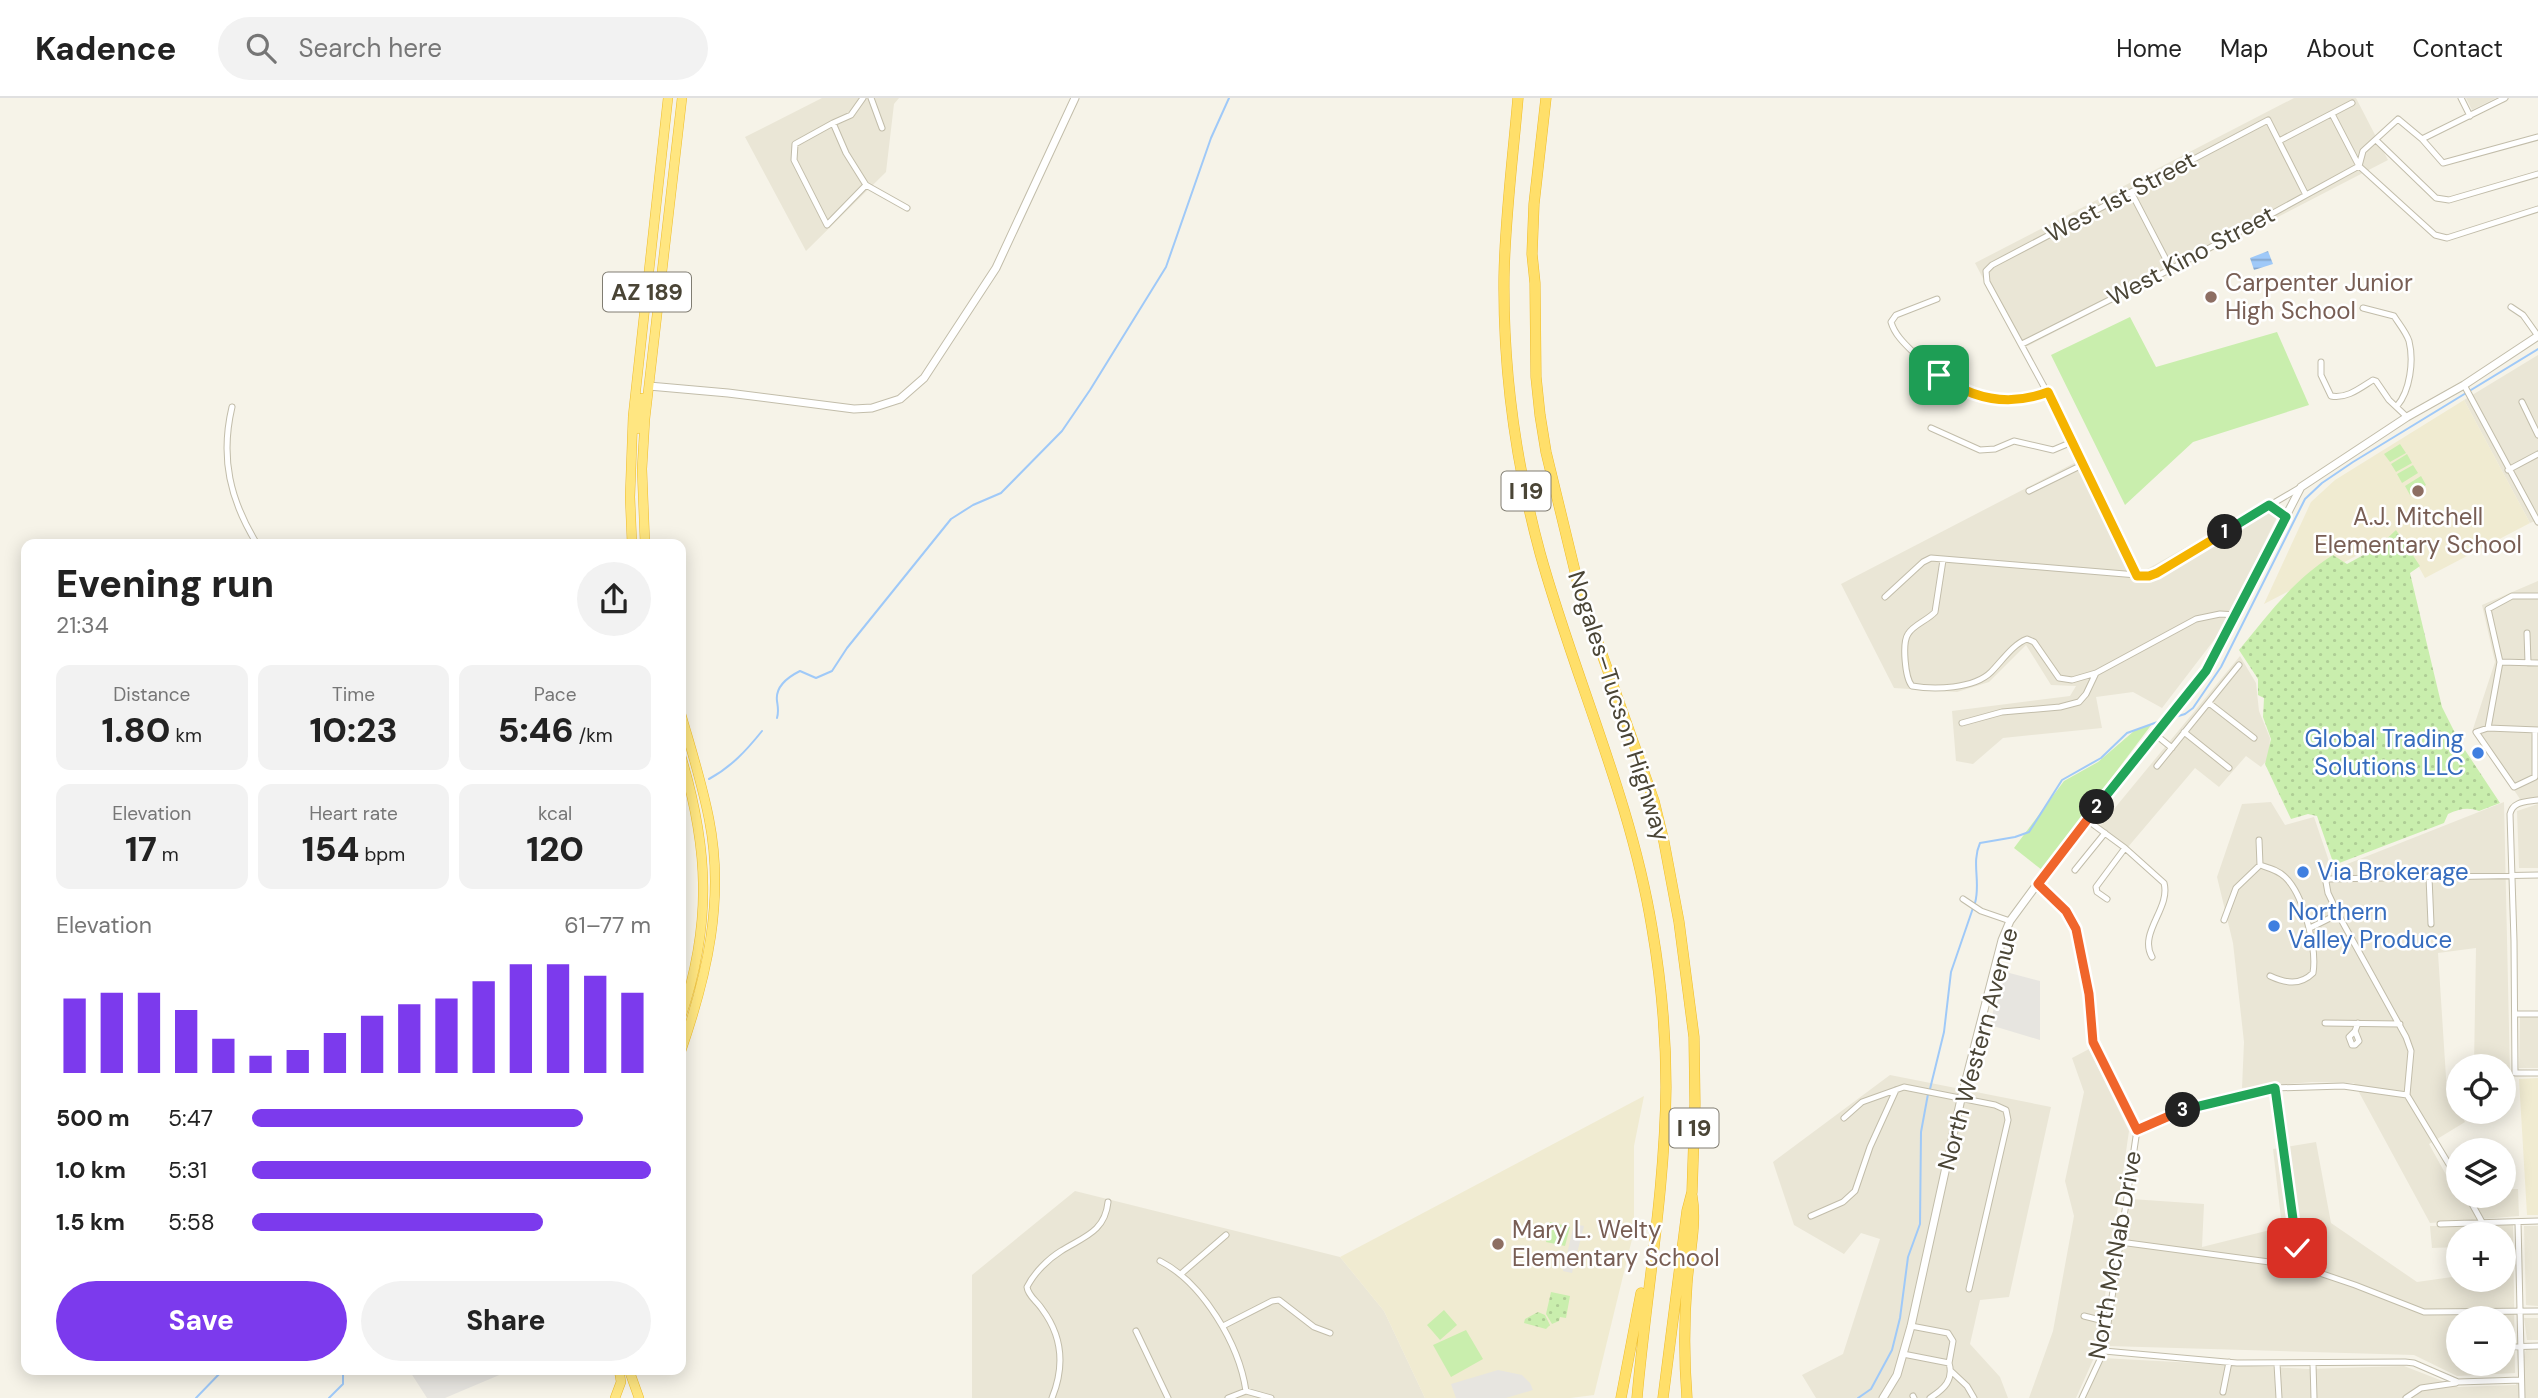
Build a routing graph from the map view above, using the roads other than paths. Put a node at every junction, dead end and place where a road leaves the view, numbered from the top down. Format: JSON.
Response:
{"nodes":[{"id":1,"x":668,"y":98,"type":"edge"},
{"id":2,"x":682,"y":98,"type":"edge"},
{"id":3,"x":863,"y":98,"type":"edge"},
{"id":4,"x":871,"y":98,"type":"edge"},
{"id":5,"x":1075,"y":98,"type":"edge"},
{"id":6,"x":1518,"y":98,"type":"edge"},
{"id":7,"x":1546,"y":98,"type":"edge"},
{"id":8,"x":2461,"y":98,"type":"edge"},
{"id":9,"x":2505,"y":98,"type":"edge"},
{"id":10,"x":2352,"y":103,"type":"dead end"},
{"id":11,"x":2332,"y":114,"type":"junction"},
{"id":12,"x":2470,"y":116,"type":"junction"},
{"id":13,"x":833,"y":123,"type":"junction"},
{"id":14,"x":881,"y":128,"type":"dead end"},
{"id":15,"x":2538,"y":137,"type":"edge"},
{"id":16,"x":2423,"y":139,"type":"junction"},
{"id":17,"x":2376,"y":140,"type":"junction"},
{"id":18,"x":2279,"y":141,"type":"junction"},
{"id":19,"x":2359,"y":166,"type":"junction"},
{"id":20,"x":2538,"y":174,"type":"edge"},
{"id":21,"x":866,"y":185,"type":"junction"},
{"id":22,"x":2131,"y":192,"type":"junction"},
{"id":23,"x":2306,"y":195,"type":"junction"},
{"id":24,"x":907,"y":208,"type":"dead end"},
{"id":25,"x":2538,"y":209,"type":"edge"},
{"id":26,"x":2171,"y":269,"type":"junction"},
{"id":27,"x":648,"y":283,"type":"junction"},
{"id":28,"x":1937,"y":299,"type":"dead end"},
{"id":29,"x":2511,"y":307,"type":"dead end"},
{"id":30,"x":2363,"y":308,"type":"dead end"},
{"id":31,"x":2538,"y":336,"type":"edge"},
{"id":32,"x":2022,"y":344,"type":"junction"},
{"id":33,"x":2321,"y":362,"type":"dead end"},
{"id":34,"x":2464,"y":384,"type":"junction"},
{"id":35,"x":649,"y":386,"type":"junction"},
{"id":36,"x":2048,"y":392,"type":"junction"},
{"id":37,"x":2522,"y":402,"type":"dead end"},
{"id":38,"x":2397,"y":406,"type":"junction"},
{"id":39,"x":232,"y":407,"type":"dead end"},
{"id":40,"x":2407,"y":417,"type":"junction"},
{"id":41,"x":1931,"y":428,"type":"dead end"},
{"id":42,"x":2538,"y":435,"type":"edge"},
{"id":43,"x":2072,"y":442,"type":"junction"},
{"id":44,"x":2538,"y":454,"type":"edge"},
{"id":45,"x":2082,"y":465,"type":"junction"},
{"id":46,"x":2508,"y":470,"type":"junction"},
{"id":47,"x":630,"y":486,"type":"junction"},
{"id":48,"x":2301,"y":487,"type":"junction"},
{"id":49,"x":2029,"y":491,"type":"dead end"},
{"id":50,"x":2269,"y":505,"type":"junction"},
{"id":51,"x":2286,"y":517,"type":"junction"},
{"id":52,"x":2537,"y":522,"type":"edge"},
{"id":53,"x":254,"y":539,"type":"edge"},
{"id":54,"x":632,"y":539,"type":"edge"},
{"id":55,"x":643,"y":539,"type":"edge"},
{"id":56,"x":1943,"y":560,"type":"junction"},
{"id":57,"x":2137,"y":576,"type":"junction"},
{"id":58,"x":2538,"y":596,"type":"edge"},
{"id":59,"x":1885,"y":597,"type":"dead end"},
{"id":60,"x":2237,"y":615,"type":"junction"},
{"id":61,"x":2527,"y":633,"type":"dead end"},
{"id":62,"x":2500,"y":662,"type":"junction"},
{"id":63,"x":2528,"y":663,"type":"junction"},
{"id":64,"x":2538,"y":663,"type":"edge"},
{"id":65,"x":2239,"y":665,"type":"dead end"},
{"id":66,"x":2096,"y":673,"type":"junction"},
{"id":67,"x":2208,"y":703,"type":"junction"},
{"id":68,"x":1962,"y":723,"type":"dead end"},
{"id":69,"x":2488,"y":728,"type":"junction"},
{"id":70,"x":2537,"y":730,"type":"edge"},
{"id":71,"x":2184,"y":732,"type":"junction"},
{"id":72,"x":2156,"y":735,"type":"junction"},
{"id":73,"x":2254,"y":738,"type":"dead end"},
{"id":74,"x":2172,"y":748,"type":"junction"},
{"id":75,"x":686,"y":759,"type":"edge"},
{"id":76,"x":2157,"y":766,"type":"dead end"},
{"id":77,"x":2229,"y":768,"type":"dead end"},
{"id":78,"x":2538,"y":800,"type":"edge"},
{"id":79,"x":2087,"y":820,"type":"junction"},
{"id":80,"x":2105,"y":833,"type":"junction"},
{"id":81,"x":2259,"y":840,"type":"dead end"},
{"id":82,"x":2125,"y":848,"type":"junction"},
{"id":83,"x":2260,"y":866,"type":"junction"},
{"id":84,"x":2075,"y":870,"type":"dead end"},
{"id":85,"x":2538,"y":875,"type":"edge"},
{"id":86,"x":2512,"y":876,"type":"junction"},
{"id":87,"x":2429,"y":877,"type":"junction"},
{"id":88,"x":2038,"y":884,"type":"junction"},
{"id":89,"x":1963,"y":899,"type":"dead end"},
{"id":90,"x":2107,"y":899,"type":"dead end"},
{"id":91,"x":2339,"y":914,"type":"junction"},
{"id":92,"x":2224,"y":920,"type":"dead end"},
{"id":93,"x":2010,"y":921,"type":"junction"},
{"id":94,"x":2431,"y":924,"type":"dead end"},
{"id":95,"x":2310,"y":928,"type":"junction"},
{"id":96,"x":2152,"y":957,"type":"dead end"},
{"id":97,"x":2270,"y":976,"type":"dead end"},
{"id":98,"x":686,"y":999,"type":"edge"},
{"id":99,"x":2515,"y":1014,"type":"junction"},
{"id":100,"x":2538,"y":1014,"type":"edge"},
{"id":101,"x":2325,"y":1023,"type":"dead end"},
{"id":102,"x":2358,"y":1023,"type":"junction"},
{"id":103,"x":2400,"y":1024,"type":"junction"},
{"id":104,"x":2355,"y":1031,"type":"dead end"},
{"id":105,"x":686,"y":1036,"type":"edge"},
{"id":106,"x":2538,"y":1073,"type":"edge"},
{"id":107,"x":2275,"y":1088,"type":"junction"},
{"id":108,"x":1896,"y":1090,"type":"junction"},
{"id":109,"x":2407,"y":1095,"type":"junction"},
{"id":110,"x":1961,"y":1099,"type":"junction"},
{"id":111,"x":1844,"y":1118,"type":"dead end"},
{"id":112,"x":2137,"y":1130,"type":"junction"},
{"id":113,"x":2446,"y":1160,"type":"edge"},
{"id":114,"x":1692,"y":1192,"type":"junction"},
{"id":115,"x":1108,"y":1202,"type":"dead end"},
{"id":116,"x":1656,"y":1214,"type":"junction"},
{"id":117,"x":1811,"y":1216,"type":"dead end"},
{"id":118,"x":2538,"y":1221,"type":"edge"},
{"id":119,"x":2518,"y":1222,"type":"joint"},
{"id":120,"x":2440,"y":1224,"type":"dead end"},
{"id":121,"x":2446,"y":1224,"type":"edge"},
{"id":122,"x":1226,"y":1235,"type":"dead end"},
{"id":123,"x":2120,"y":1242,"type":"junction"},
{"id":124,"x":1160,"y":1261,"type":"dead end"},
{"id":125,"x":2299,"y":1266,"type":"junction"},
{"id":126,"x":1182,"y":1273,"type":"junction"},
{"id":127,"x":1969,"y":1289,"type":"dead end"},
{"id":128,"x":2538,"y":1311,"type":"edge"},
{"id":129,"x":2519,"y":1312,"type":"junction"},
{"id":130,"x":2084,"y":1316,"type":"dead end"},
{"id":131,"x":2108,"y":1322,"type":"junction"},
{"id":132,"x":1223,"y":1326,"type":"junction"},
{"id":133,"x":1911,"y":1326,"type":"junction"},
{"id":134,"x":1136,"y":1331,"type":"dead end"},
{"id":135,"x":1330,"y":1333,"type":"dead end"},
{"id":136,"x":2516,"y":1346,"type":"edge"},
{"id":137,"x":2521,"y":1346,"type":"junction"},
{"id":138,"x":2538,"y":1346,"type":"edge"},
{"id":139,"x":2104,"y":1350,"type":"junction"},
{"id":140,"x":1903,"y":1354,"type":"junction"},
{"id":141,"x":2229,"y":1362,"type":"junction"},
{"id":142,"x":1949,"y":1363,"type":"junction"},
{"id":143,"x":2277,"y":1364,"type":"junction"},
{"id":144,"x":2314,"y":1364,"type":"junction"},
{"id":145,"x":1951,"y":1371,"type":"junction"},
{"id":146,"x":620,"y":1375,"type":"edge"},
{"id":147,"x":631,"y":1375,"type":"edge"},
{"id":148,"x":2521,"y":1380,"type":"junction"},
{"id":149,"x":2458,"y":1382,"type":"junction"},
{"id":150,"x":1245,"y":1391,"type":"junction"},
{"id":151,"x":2223,"y":1392,"type":"dead end"},
{"id":152,"x":615,"y":1398,"type":"edge"},
{"id":153,"x":639,"y":1398,"type":"edge"},
{"id":154,"x":1052,"y":1398,"type":"edge"},
{"id":155,"x":1168,"y":1398,"type":"edge"},
{"id":156,"x":1228,"y":1398,"type":"edge"},
{"id":157,"x":1271,"y":1398,"type":"edge"},
{"id":158,"x":1621,"y":1398,"type":"edge"},
{"id":159,"x":1637,"y":1398,"type":"edge"},
{"id":160,"x":1663,"y":1398,"type":"edge"},
{"id":161,"x":1687,"y":1398,"type":"edge"},
{"id":162,"x":1883,"y":1398,"type":"edge"},
{"id":163,"x":1930,"y":1398,"type":"edge"},
{"id":164,"x":1974,"y":1398,"type":"edge"},
{"id":165,"x":2082,"y":1398,"type":"edge"},
{"id":166,"x":2279,"y":1398,"type":"edge"},
{"id":167,"x":2314,"y":1398,"type":"edge"},
{"id":168,"x":2406,"y":1398,"type":"edge"},
{"id":169,"x":2522,"y":1398,"type":"edge"}],
"edges":[{"from":1,"to":27,"type":"highway","number":"AZ 189"},
{"from":2,"to":35,"type":"highway","number":"AZ 189"},
{"from":3,"to":13,"type":"street"},
{"from":4,"to":14,"type":"street"},
{"from":5,"to":35,"type":"street"},
{"from":6,"to":116,"type":"highway","name":"Nogales–Tucson Highway","number":"I 19"},
{"from":7,"to":114,"type":"highway","name":"Nogales–Tucson Highway","number":"I 19"},
{"from":8,"to":12,"type":"street"},
{"from":9,"to":12,"type":"street"},
{"from":10,"to":11,"type":"street"},
{"from":11,"to":18,"type":"street"},
{"from":11,"to":19,"type":"street"},
{"from":12,"to":16,"type":"street"},
{"from":13,"to":21,"type":"street"},
{"from":13,"to":21,"type":"street"},
{"from":15,"to":16,"type":"street"},
{"from":16,"to":17,"type":"street"},
{"from":17,"to":19,"type":"street"},
{"from":17,"to":20,"type":"street"},
{"from":18,"to":22,"type":"street","name":"West 1st Street"},
{"from":18,"to":23,"type":"street"},
{"from":19,"to":23,"type":"street","name":"West Kino Street"},
{"from":19,"to":25,"type":"street"},
{"from":21,"to":24,"type":"street"},
{"from":22,"to":26,"type":"street"},
{"from":22,"to":32,"type":"street","name":"West 1st Street"},
{"from":23,"to":26,"type":"street","name":"West Kino Street"},
{"from":26,"to":32,"type":"street","name":"West Kino Street"},
{"from":27,"to":35,"type":"highway"},
{"from":27,"to":47,"type":"highway","number":"AZ 189"},
{"from":28,"to":36,"type":"street"},
{"from":29,"to":31,"type":"street"},
{"from":30,"to":38,"type":"street"},
{"from":31,"to":34,"type":"street"},
{"from":32,"to":36,"type":"street"},
{"from":33,"to":38,"type":"street"},
{"from":34,"to":40,"type":"street"},
{"from":34,"to":46,"type":"street"},
{"from":35,"to":47,"type":"highway"},
{"from":35,"to":55,"type":"highway","number":"AZ 189"},
{"from":36,"to":43,"type":"street"},
{"from":37,"to":42,"type":"street"},
{"from":38,"to":40,"type":"street"},
{"from":39,"to":53,"type":"street"},
{"from":40,"to":48,"type":"street"},
{"from":41,"to":43,"type":"street"},
{"from":43,"to":45,"type":"street"},
{"from":44,"to":46,"type":"street"},
{"from":45,"to":49,"type":"street"},
{"from":45,"to":57,"type":"street"},
{"from":46,"to":52,"type":"street"},
{"from":47,"to":54,"type":"highway","number":"AZ 189"},
{"from":48,"to":50,"type":"street"},
{"from":48,"to":51,"type":"street","name":"North Western Avenue"},
{"from":50,"to":51,"type":"street"},
{"from":50,"to":57,"type":"street"},
{"from":51,"to":60,"type":"street","name":"North Western Avenue"},
{"from":56,"to":57,"type":"street"},
{"from":56,"to":59,"type":"street"},
{"from":56,"to":66,"type":"street"},
{"from":58,"to":62,"type":"street"},
{"from":60,"to":66,"type":"street"},
{"from":60,"to":72,"type":"street","name":"North Western Avenue"},
{"from":61,"to":63,"type":"street"},
{"from":62,"to":63,"type":"street"},
{"from":62,"to":69,"type":"street"},
{"from":63,"to":64,"type":"street"},
{"from":65,"to":67,"type":"street"},
{"from":66,"to":68,"type":"street"},
{"from":67,"to":71,"type":"street"},
{"from":67,"to":73,"type":"street"},
{"from":69,"to":70,"type":"street"},
{"from":69,"to":70,"type":"street"},
{"from":71,"to":74,"type":"street"},
{"from":71,"to":77,"type":"street"},
{"from":72,"to":74,"type":"street"},
{"from":72,"to":79,"type":"street","name":"North Western Avenue"},
{"from":74,"to":76,"type":"street"},
{"from":75,"to":98,"type":"highway"},
{"from":75,"to":105,"type":"highway"},
{"from":78,"to":86,"type":"street"},
{"from":79,"to":80,"type":"street"},
{"from":79,"to":88,"type":"street","name":"North Western Avenue"},
{"from":80,"to":82,"type":"street"},
{"from":80,"to":84,"type":"street"},
{"from":81,"to":83,"type":"street"},
{"from":82,"to":90,"type":"street"},
{"from":82,"to":96,"type":"street"},
{"from":83,"to":92,"type":"street"},
{"from":83,"to":95,"type":"street"},
{"from":85,"to":86,"type":"street"},
{"from":86,"to":87,"type":"street"},
{"from":86,"to":99,"type":"street"},
{"from":87,"to":91,"type":"street"},
{"from":87,"to":94,"type":"street"},
{"from":88,"to":93,"type":"street","name":"North Western Avenue"},
{"from":88,"to":112,"type":"street","name":"North McNab Drive"},
{"from":89,"to":93,"type":"street"},
{"from":91,"to":95,"type":"street"},
{"from":91,"to":103,"type":"street"},
{"from":93,"to":110,"type":"street","name":"North Western Avenue"},
{"from":95,"to":97,"type":"street"},
{"from":99,"to":100,"type":"street"},
{"from":99,"to":106,"type":"street"},
{"from":101,"to":102,"type":"street"},
{"from":102,"to":103,"type":"street"},
{"from":102,"to":104,"type":"street"},
{"from":103,"to":109,"type":"street"},
{"from":107,"to":109,"type":"street"},
{"from":107,"to":112,"type":"street"},
{"from":107,"to":125,"type":"street"},
{"from":108,"to":110,"type":"street"},
{"from":108,"to":111,"type":"street"},
{"from":108,"to":117,"type":"street"},
{"from":109,"to":113,"type":"street"},
{"from":110,"to":127,"type":"street"},
{"from":110,"to":133,"type":"street","name":"North Western Avenue"},
{"from":112,"to":123,"type":"street","name":"North McNab Drive"},
{"from":114,"to":160,"type":"highway","name":"Nogales–Tucson Highway","number":"I 19"},
{"from":114,"to":161,"type":"highway"},
{"from":115,"to":154,"type":"street"},
{"from":116,"to":158,"type":"highway"},
{"from":116,"to":159,"type":"highway","name":"Nogales–Tucson Highway","number":"I 19"},
{"from":118,"to":119,"type":"street"},
{"from":119,"to":129,"type":"street"},
{"from":120,"to":121,"type":"street"},
{"from":122,"to":126,"type":"street"},
{"from":123,"to":125,"type":"street"},
{"from":123,"to":131,"type":"street","name":"North McNab Drive"},
{"from":124,"to":126,"type":"street"},
{"from":125,"to":129,"type":"street"},
{"from":126,"to":132,"type":"street"},
{"from":128,"to":129,"type":"street"},
{"from":129,"to":137,"type":"street"},
{"from":130,"to":131,"type":"street"},
{"from":131,"to":139,"type":"street","name":"North McNab Drive"},
{"from":132,"to":135,"type":"street"},
{"from":132,"to":150,"type":"street"},
{"from":133,"to":140,"type":"street","name":"North Western Avenue"},
{"from":133,"to":142,"type":"street"},
{"from":134,"to":155,"type":"street"},
{"from":136,"to":137,"type":"street"},
{"from":137,"to":138,"type":"street"},
{"from":137,"to":148,"type":"street"},
{"from":139,"to":141,"type":"street"},
{"from":139,"to":165,"type":"street","name":"North McNab Drive"},
{"from":140,"to":142,"type":"street"},
{"from":140,"to":162,"type":"street","name":"North Western Avenue"},
{"from":141,"to":143,"type":"street"},
{"from":141,"to":151,"type":"street"},
{"from":142,"to":145,"type":"street"},
{"from":143,"to":144,"type":"street"},
{"from":143,"to":166,"type":"street"},
{"from":144,"to":149,"type":"street"},
{"from":144,"to":167,"type":"street"},
{"from":145,"to":163,"type":"street"},
{"from":145,"to":164,"type":"street"},
{"from":146,"to":152,"type":"highway"},
{"from":147,"to":153,"type":"highway"},
{"from":148,"to":149,"type":"street"},
{"from":148,"to":169,"type":"street"},
{"from":149,"to":168,"type":"street"},
{"from":150,"to":156,"type":"street"},
{"from":150,"to":157,"type":"street"}]}
